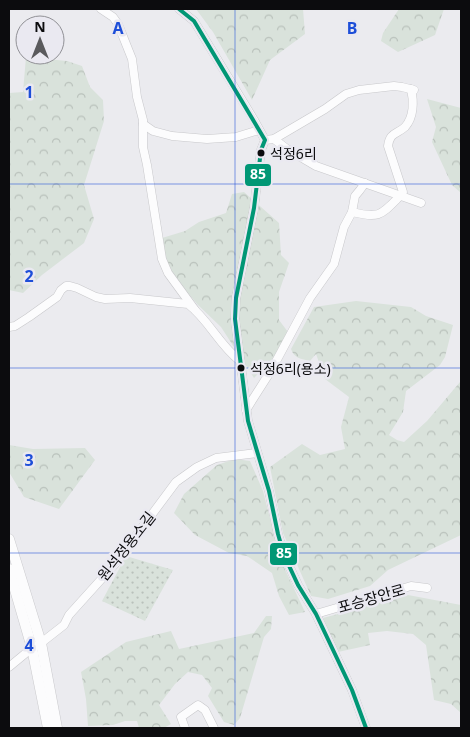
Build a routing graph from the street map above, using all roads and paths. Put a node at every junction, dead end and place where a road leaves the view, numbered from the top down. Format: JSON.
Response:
{"nodes":[{"id":1,"x":101,"y":9,"type":"edge"},
{"id":2,"x":183,"y":10,"type":"edge"},
{"id":3,"x":143,"y":124,"type":"junction"},
{"id":4,"x":259,"y":130,"type":"junction"},
{"id":5,"x":274,"y":139,"type":"junction"},
{"id":6,"x":265,"y":140,"type":"junction"},
{"id":7,"x":365,"y":183,"type":"junction"},
{"id":8,"x":401,"y":196,"type":"junction"},
{"id":9,"x":421,"y":202,"type":"dead end"},
{"id":10,"x":352,"y":212,"type":"junction"},
{"id":11,"x":196,"y":310,"type":"junction"},
{"id":12,"x":9,"y":327,"type":"edge"},
{"id":13,"x":240,"y":360,"type":"junction"},
{"id":14,"x":246,"y":410,"type":"junction"},
{"id":15,"x":257,"y":453,"type":"junction"},
{"id":16,"x":9,"y":539,"type":"edge"},
{"id":17,"x":9,"y":569,"type":"edge"},
{"id":18,"x":426,"y":588,"type":"dead end"},
{"id":19,"x":316,"y":614,"type":"junction"},
{"id":20,"x":42,"y":643,"type":"junction"},
{"id":21,"x":32,"y":648,"type":"junction"},
{"id":22,"x":9,"y":667,"type":"edge"},
{"id":23,"x":48,"y":728,"type":"edge"},
{"id":24,"x":57,"y":728,"type":"edge"},
{"id":25,"x":185,"y":728,"type":"edge"},
{"id":26,"x":214,"y":728,"type":"edge"},
{"id":27,"x":366,"y":728,"type":"edge"}],
"edges":[{"from":1,"to":3,"type":"street"},
{"from":2,"to":4,"type":"street"},
{"from":3,"to":4,"type":"street"},
{"from":3,"to":11,"type":"street"},
{"from":4,"to":6,"type":"street"},
{"from":5,"to":6,"type":"street"},
{"from":5,"to":7,"type":"street"},
{"from":5,"to":8,"type":"street"},
{"from":6,"to":13,"type":"street","name":"포승장안로"},
{"from":7,"to":8,"type":"street"},
{"from":7,"to":10,"type":"street"},
{"from":8,"to":9,"type":"street"},
{"from":8,"to":10,"type":"street"},
{"from":10,"to":14,"type":"street"},
{"from":11,"to":12,"type":"street"},
{"from":11,"to":13,"type":"street"},
{"from":13,"to":14,"type":"street","name":"포승장안로"},
{"from":14,"to":15,"type":"street","name":"포승장안로"},
{"from":15,"to":19,"type":"street","name":"포승장안로"},
{"from":15,"to":20,"type":"street","name":"원석정용소길"},
{"from":16,"to":20,"type":"main road"},
{"from":17,"to":21,"type":"main road"},
{"from":18,"to":19,"type":"street","name":"포승장안로"},
{"from":19,"to":27,"type":"street","name":"포승장안로"},
{"from":20,"to":21,"type":"street","name":"원석정용소길"},
{"from":20,"to":24,"type":"main road"},
{"from":21,"to":22,"type":"street","name":"원석정용소길"},
{"from":21,"to":23,"type":"main road"},
{"from":25,"to":26,"type":"street"}]}
